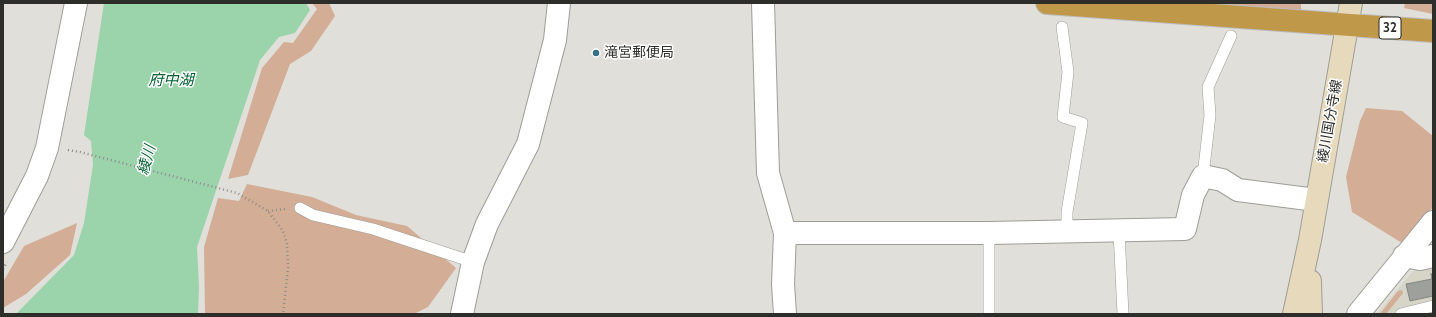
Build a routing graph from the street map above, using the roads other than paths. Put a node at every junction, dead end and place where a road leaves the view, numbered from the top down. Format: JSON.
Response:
{"nodes":[{"id":1,"x":76,"y":3,"type":"edge"},
{"id":2,"x":559,"y":3,"type":"edge"},
{"id":3,"x":763,"y":3,"type":"edge"},
{"id":4,"x":1047,"y":3,"type":"edge"},
{"id":5,"x":1351,"y":3,"type":"edge"},
{"id":6,"x":1347,"y":25,"type":"junction"},
{"id":7,"x":1062,"y":27,"type":"dead end"},
{"id":8,"x":1433,"y":31,"type":"edge"},
{"id":9,"x":1231,"y":36,"type":"dead end"},
{"id":10,"x":1203,"y":176,"type":"junction"},
{"id":11,"x":1316,"y":200,"type":"junction"},
{"id":12,"x":300,"y":208,"type":"dead end"},
{"id":13,"x":1433,"y":222,"type":"edge"},
{"id":14,"x":1119,"y":230,"type":"junction"},
{"id":15,"x":989,"y":232,"type":"junction"},
{"id":16,"x":1067,"y":232,"type":"junction"},
{"id":17,"x":785,"y":233,"type":"junction"},
{"id":18,"x":3,"y":242,"type":"edge"},
{"id":19,"x":1404,"y":256,"type":"junction"},
{"id":20,"x":1433,"y":256,"type":"edge"},
{"id":21,"x":473,"y":262,"type":"junction"},
{"id":22,"x":1433,"y":306,"type":"edge"},
{"id":23,"x":1308,"y":311,"type":"edge"},
{"id":24,"x":462,"y":314,"type":"edge"},
{"id":25,"x":785,"y":314,"type":"edge"},
{"id":26,"x":989,"y":314,"type":"edge"},
{"id":27,"x":1123,"y":314,"type":"edge"},
{"id":28,"x":1358,"y":314,"type":"edge"},
{"id":29,"x":1401,"y":314,"type":"edge"}],
"edges":[{"from":1,"to":18,"type":"street"},
{"from":2,"to":21,"type":"street"},
{"from":3,"to":17,"type":"street"},
{"from":4,"to":6,"type":"highway","number":"32"},
{"from":5,"to":6,"type":"main road","name":"綾川国分寺線"},
{"from":6,"to":8,"type":"highway","number":"32"},
{"from":6,"to":11,"type":"main road","name":"綾川国分寺線"},
{"from":7,"to":16,"type":"lane"},
{"from":9,"to":10,"type":"lane"},
{"from":10,"to":11,"type":"street"},
{"from":10,"to":14,"type":"street"},
{"from":11,"to":23,"type":"main road","name":"綾川国分寺線"},
{"from":12,"to":21,"type":"lane"},
{"from":13,"to":19,"type":"street"},
{"from":14,"to":16,"type":"street"},
{"from":14,"to":27,"type":"lane"},
{"from":15,"to":16,"type":"street"},
{"from":15,"to":17,"type":"street"},
{"from":15,"to":26,"type":"lane"},
{"from":17,"to":25,"type":"street"},
{"from":19,"to":20,"type":"street"},
{"from":19,"to":28,"type":"street"},
{"from":21,"to":24,"type":"street"},
{"from":22,"to":29,"type":"lane"}]}
